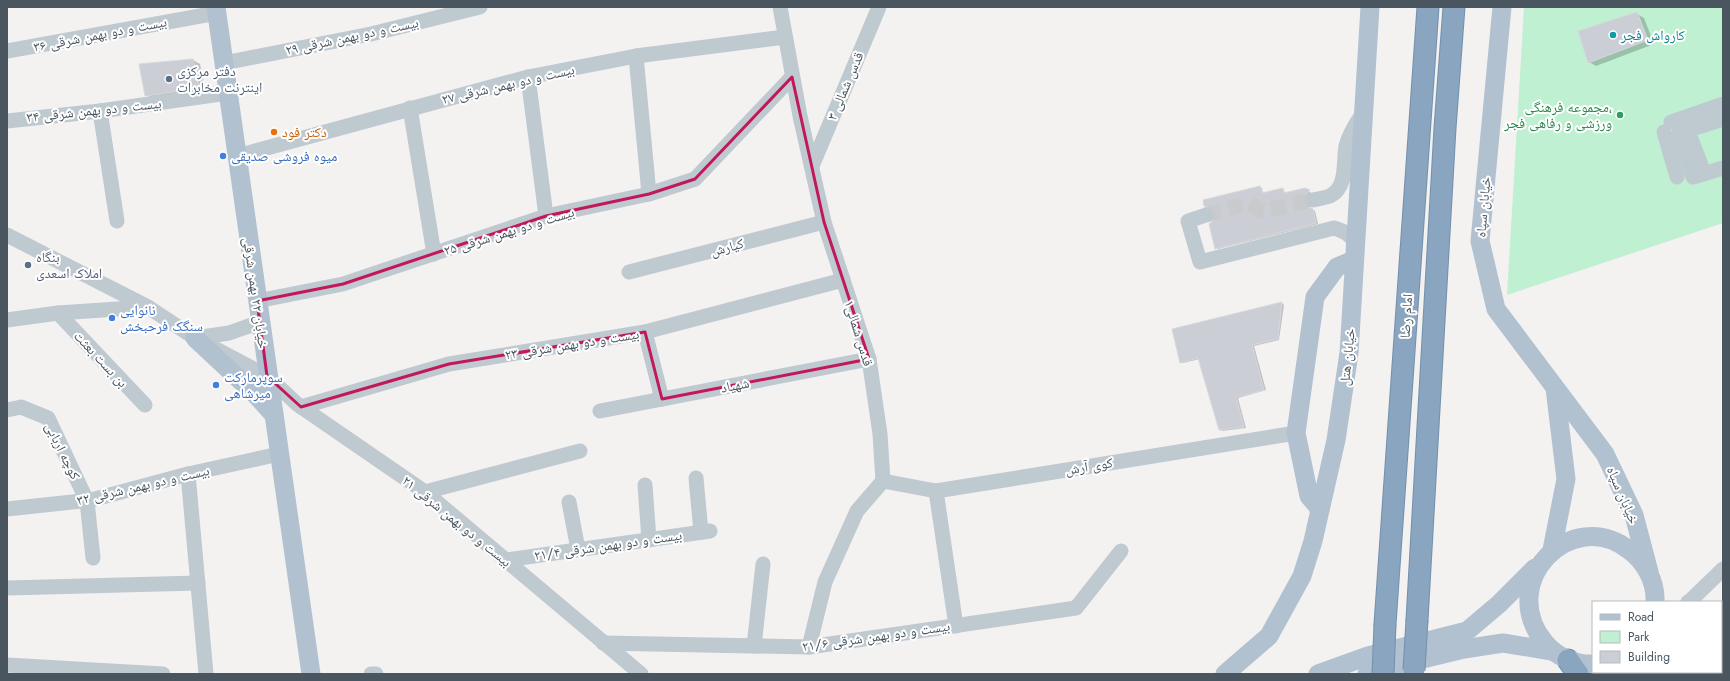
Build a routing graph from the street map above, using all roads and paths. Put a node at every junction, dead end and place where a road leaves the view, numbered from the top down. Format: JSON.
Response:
{"nodes":[{"id":1,"x":480,"y":7,"type":"edge"},
{"id":2,"x":780,"y":7,"type":"edge"},
{"id":3,"x":879,"y":7,"type":"edge"},
{"id":4,"x":1370,"y":7,"type":"edge"},
{"id":5,"x":1415,"y":7,"type":"edge"},
{"id":6,"x":1428,"y":7,"type":"edge"},
{"id":7,"x":1454,"y":7,"type":"edge"},
{"id":8,"x":1465,"y":7,"type":"edge"},
{"id":9,"x":1502,"y":7,"type":"edge"},
{"id":10,"x":217,"y":10,"type":"edge"},
{"id":11,"x":784,"y":37,"type":"junction"},
{"id":12,"x":7,"y":51,"type":"edge"},
{"id":13,"x":636,"y":56,"type":"junction"},
{"id":14,"x":224,"y":63,"type":"junction"},
{"id":15,"x":528,"y":77,"type":"junction"},
{"id":16,"x":792,"y":77,"type":"junction"},
{"id":17,"x":228,"y":93,"type":"junction"},
{"id":18,"x":1723,"y":104,"type":"edge"},
{"id":19,"x":410,"y":108,"type":"junction"},
{"id":20,"x":100,"y":111,"type":"junction"},
{"id":21,"x":1363,"y":113,"type":"junction"},
{"id":22,"x":1723,"y":119,"type":"edge"},
{"id":23,"x":7,"y":121,"type":"edge"},
{"id":24,"x":1420,"y":124,"type":"junction"},
{"id":25,"x":1445,"y":128,"type":"junction"},
{"id":26,"x":1691,"y":139,"type":"dead end"},
{"id":27,"x":237,"y":156,"type":"junction"},
{"id":28,"x":1701,"y":165,"type":"dead end"},
{"id":29,"x":812,"y":166,"type":"junction"},
{"id":30,"x":1723,"y":168,"type":"edge"},
{"id":31,"x":1677,"y":178,"type":"dead end"},
{"id":32,"x":649,"y":194,"type":"junction"},
{"id":33,"x":1312,"y":200,"type":"tunnel mouth"},
{"id":34,"x":1206,"y":215,"type":"tunnel mouth"},
{"id":35,"x":546,"y":216,"type":"junction"},
{"id":36,"x":117,"y":221,"type":"dead end"},
{"id":37,"x":824,"y":222,"type":"junction"},
{"id":38,"x":7,"y":235,"type":"edge"},
{"id":39,"x":1355,"y":251,"type":"junction"},
{"id":40,"x":434,"y":254,"type":"junction"},
{"id":41,"x":629,"y":272,"type":"dead end"},
{"id":42,"x":843,"y":280,"type":"junction"},
{"id":43,"x":257,"y":302,"type":"junction"},
{"id":44,"x":148,"y":307,"type":"junction"},
{"id":45,"x":58,"y":313,"type":"junction"},
{"id":46,"x":7,"y":320,"type":"edge"},
{"id":47,"x":260,"y":322,"type":"junction"},
{"id":48,"x":645,"y":332,"type":"junction"},
{"id":49,"x":195,"y":338,"type":"junction"},
{"id":50,"x":869,"y":359,"type":"junction"},
{"id":51,"x":268,"y":376,"type":"junction"},
{"id":52,"x":1554,"y":386,"type":"junction"},
{"id":53,"x":662,"y":399,"type":"junction"},
{"id":54,"x":145,"y":405,"type":"dead end"},
{"id":55,"x":301,"y":407,"type":"junction"},
{"id":56,"x":7,"y":410,"type":"edge"},
{"id":57,"x":600,"y":411,"type":"dead end"},
{"id":58,"x":274,"y":415,"type":"junction"},
{"id":59,"x":1296,"y":434,"type":"junction"},
{"id":60,"x":580,"y":451,"type":"dead end"},
{"id":61,"x":279,"y":454,"type":"junction"},
{"id":62,"x":188,"y":474,"type":"junction"},
{"id":63,"x":696,"y":478,"type":"dead end"},
{"id":64,"x":883,"y":480,"type":"junction"},
{"id":65,"x":645,"y":485,"type":"dead end"},
{"id":66,"x":936,"y":491,"type":"junction"},
{"id":67,"x":425,"y":492,"type":"junction"},
{"id":68,"x":87,"y":500,"type":"junction"},
{"id":69,"x":569,"y":502,"type":"dead end"},
{"id":70,"x":7,"y":509,"type":"edge"},
{"id":71,"x":1320,"y":509,"type":"junction"},
{"id":72,"x":648,"y":540,"type":"junction"},
{"id":73,"x":578,"y":549,"type":"junction"},
{"id":74,"x":1121,"y":551,"type":"dead end"},
{"id":75,"x":1546,"y":557,"type":"junction"},
{"id":76,"x":93,"y":558,"type":"dead end"},
{"id":77,"x":506,"y":560,"type":"junction"},
{"id":78,"x":763,"y":564,"type":"dead end"},
{"id":79,"x":1723,"y":570,"type":"edge"},
{"id":80,"x":1649,"y":572,"type":"junction"},
{"id":81,"x":198,"y":583,"type":"junction"},
{"id":82,"x":7,"y":588,"type":"edge"},
{"id":83,"x":1655,"y":601,"type":"edge"},
{"id":84,"x":1690,"y":601,"type":"edge"},
{"id":85,"x":956,"y":626,"type":"junction"},
{"id":86,"x":603,"y":643,"type":"junction"},
{"id":87,"x":754,"y":646,"type":"junction"},
{"id":88,"x":809,"y":647,"type":"junction"},
{"id":89,"x":1566,"y":662,"type":"edge"},
{"id":90,"x":1592,"y":664,"type":"edge"},
{"id":91,"x":7,"y":665,"type":"edge"},
{"id":92,"x":1414,"y":672,"type":"edge"},
{"id":93,"x":163,"y":674,"type":"edge"},
{"id":94,"x":206,"y":674,"type":"edge"},
{"id":95,"x":310,"y":674,"type":"edge"},
{"id":96,"x":371,"y":674,"type":"edge"},
{"id":97,"x":376,"y":674,"type":"edge"},
{"id":98,"x":641,"y":674,"type":"edge"},
{"id":99,"x":1225,"y":674,"type":"edge"},
{"id":100,"x":1318,"y":674,"type":"edge"},
{"id":101,"x":1367,"y":674,"type":"edge"},
{"id":102,"x":1383,"y":674,"type":"edge"}],
"edges":[{"from":1,"to":14,"type":"street","name":"بیست و دو بهمن شرقی ۲۹"},
{"from":2,"to":11,"type":"street","name":"قدس شمالی۱"},
{"from":3,"to":29,"type":"street","name":"قدس شمالی ۳"},
{"from":4,"to":21,"type":"main road","name":"خیابان هتل"},
{"from":5,"to":24,"type":"highway"},
{"from":6,"to":24,"type":"highway","name":"امام رضا"},
{"from":7,"to":25,"type":"highway","name":"امام رضا"},
{"from":8,"to":25,"type":"highway"},
{"from":9,"to":52,"type":"main road","name":"خیابان سپاه"},
{"from":10,"to":12,"type":"street","name":"بیست و دو بهمن شرقی ۳۶"},
{"from":10,"to":14,"type":"main road","name":"خیابان ۲۲ بهمن شرقی"},
{"from":11,"to":13,"type":"street","name":"بیست و دو بهمن شرقی ۲۷"},
{"from":11,"to":16,"type":"street","name":"قدس شمالی۱"},
{"from":13,"to":15,"type":"street","name":"بیست و دو بهمن شرقی ۲۷"},
{"from":13,"to":32,"type":"street"},
{"from":14,"to":17,"type":"main road","name":"خیابان ۲۲ بهمن شرقی"},
{"from":15,"to":19,"type":"street","name":"بیست و دو بهمن شرقی ۲۷"},
{"from":15,"to":35,"type":"street"},
{"from":16,"to":29,"type":"street","name":"قدس شمالی۱"},
{"from":16,"to":32,"type":"street","name":"بیست و دو بهمن شرقی ۲۵"},
{"from":17,"to":20,"type":"street","name":"بیست و دو بهمن شرقی ۳۴"},
{"from":17,"to":27,"type":"main road","name":"خیابان ۲۲ بهمن شرقی"},
{"from":18,"to":31,"type":"street"},
{"from":19,"to":27,"type":"street","name":"بیست و دو بهمن شرقی ۲۷"},
{"from":19,"to":40,"type":"street"},
{"from":20,"to":23,"type":"street","name":"بیست و دو بهمن شرقی ۳۴"},
{"from":20,"to":36,"type":"street"},
{"from":21,"to":33,"type":"street"},
{"from":21,"to":39,"type":"main road","name":"خیابان هتل"},
{"from":22,"to":30,"type":"street"},
{"from":24,"to":102,"type":"highway","name":"امام رضا","bridge":true},
{"from":25,"to":92,"type":"highway","name":"امام رضا","bridge":true},
{"from":26,"to":28,"type":"street"},
{"from":27,"to":43,"type":"main road","name":"خیابان ۲۲ بهمن شرقی"},
{"from":29,"to":37,"type":"street","name":"قدس شمالی۱"},
{"from":32,"to":35,"type":"street","name":"بیست و دو بهمن شرقی ۲۵"},
{"from":34,"to":39,"type":"street"},
{"from":35,"to":40,"type":"street","name":"بیست و دو بهمن شرقی ۲۵"},
{"from":37,"to":41,"type":"street","name":"کیارش"},
{"from":37,"to":42,"type":"street","name":"قدس شمالی۱"},
{"from":38,"to":44,"type":"street","name":"بیست و دو بهمن شرقی ۲۱"},
{"from":39,"to":59,"type":"main road"},
{"from":39,"to":71,"type":"main road","name":"خیابان هتل"},
{"from":40,"to":43,"type":"street","name":"بیست و دو بهمن شرقی ۲۵"},
{"from":42,"to":48,"type":"street","name":"بیست و دو بهمن شرقی ۲۳"},
{"from":42,"to":50,"type":"street","name":"قدس شمالی۱"},
{"from":43,"to":47,"type":"main road","name":"خیابان ۲۲ بهمن شرقی"},
{"from":44,"to":45,"type":"street"},
{"from":44,"to":49,"type":"street","name":"بیست و دو بهمن شرقی ۲۱"},
{"from":45,"to":46,"type":"street"},
{"from":45,"to":54,"type":"street","name":"بن بست بعثت"},
{"from":47,"to":49,"type":"street"},
{"from":47,"to":51,"type":"main road","name":"خیابان ۲۲ بهمن شرقی"},
{"from":48,"to":53,"type":"street"},
{"from":48,"to":55,"type":"street","name":"بیست و دو بهمن شرقی ۲۳"},
{"from":49,"to":51,"type":"street","name":"بیست و دو بهمن شرقی ۲۱"},
{"from":49,"to":58,"type":"main road"},
{"from":50,"to":53,"type":"street","name":"شهیاد"},
{"from":50,"to":64,"type":"street","name":"قدس شمالی۱"},
{"from":51,"to":55,"type":"street","name":"بیست و دو بهمن شرقی ۲۱"},
{"from":51,"to":58,"type":"main road","name":"خیابان ۲۲ بهمن شرقی"},
{"from":52,"to":75,"type":"main road","name":"خیابان سپاه"},
{"from":52,"to":80,"type":"main road","name":"خیابان سپاه"},
{"from":53,"to":57,"type":"street","name":"شهیاد"},
{"from":55,"to":67,"type":"street","name":"بیست و دو بهمن شرقی ۲۱"},
{"from":56,"to":68,"type":"street","name":"کوچه اربابی"},
{"from":58,"to":61,"type":"main road","name":"خیابان ۲۲ بهمن شرقی"},
{"from":59,"to":66,"type":"street","name":"کوی آرش"},
{"from":59,"to":71,"type":"main road"},
{"from":60,"to":67,"type":"street"},
{"from":61,"to":62,"type":"street","name":"بیست و دو بهمن شرقی ۳۲"},
{"from":61,"to":95,"type":"main road","name":"خیابان ۲۲ بهمن شرقی"},
{"from":62,"to":68,"type":"street","name":"بیست و دو بهمن شرقی ۳۲"},
{"from":62,"to":81,"type":"street"},
{"from":63,"to":72,"type":"street","name":"بیست و دو بهمن شرقی ۲۱/۴"},
{"from":64,"to":66,"type":"street","name":"کوی آرش"},
{"from":64,"to":88,"type":"street"},
{"from":65,"to":72,"type":"street"},
{"from":66,"to":85,"type":"street"},
{"from":67,"to":77,"type":"street","name":"بیست و دو بهمن شرقی ۲۱"},
{"from":68,"to":70,"type":"street","name":"بیست و دو بهمن شرقی ۳۲"},
{"from":68,"to":76,"type":"street","name":"کوچه اربابی"},
{"from":69,"to":73,"type":"street"},
{"from":71,"to":99,"type":"main road","name":"خیابان هتل"},
{"from":72,"to":73,"type":"street","name":"بیست و دو بهمن شرقی ۲۱/۴"},
{"from":73,"to":77,"type":"street","name":"بیست و دو بهمن شرقی ۲۱/۴"},
{"from":74,"to":85,"type":"street","name":"بیست و دو بهمن شرقی ۲۱/۶"},
{"from":75,"to":80,"type":"main road"},
{"from":75,"to":89,"type":"main road","name":"خیابان سپاه"},
{"from":75,"to":100,"type":"main road"},
{"from":77,"to":86,"type":"street","name":"بیست و دو بهمن شرقی ۲۱"},
{"from":78,"to":87,"type":"street"},
{"from":79,"to":84,"type":"street"},
{"from":80,"to":83,"type":"main road","name":"خیابان سپاه"},
{"from":81,"to":82,"type":"street"},
{"from":81,"to":94,"type":"street"},
{"from":85,"to":88,"type":"street","name":"بیست و دو بهمن شرقی ۲۱/۶"},
{"from":86,"to":87,"type":"street","name":"بیست و دو بهمن شرقی ۲۱/۶"},
{"from":86,"to":98,"type":"street","name":"بیست و دو بهمن شرقی ۲۱"},
{"from":87,"to":88,"type":"street","name":"بیست و دو بهمن شرقی ۲۱/۶"},
{"from":89,"to":90,"type":"main road"},
{"from":89,"to":101,"type":"main road"},
{"from":91,"to":93,"type":"street"},
{"from":96,"to":97,"type":"street"}]}
